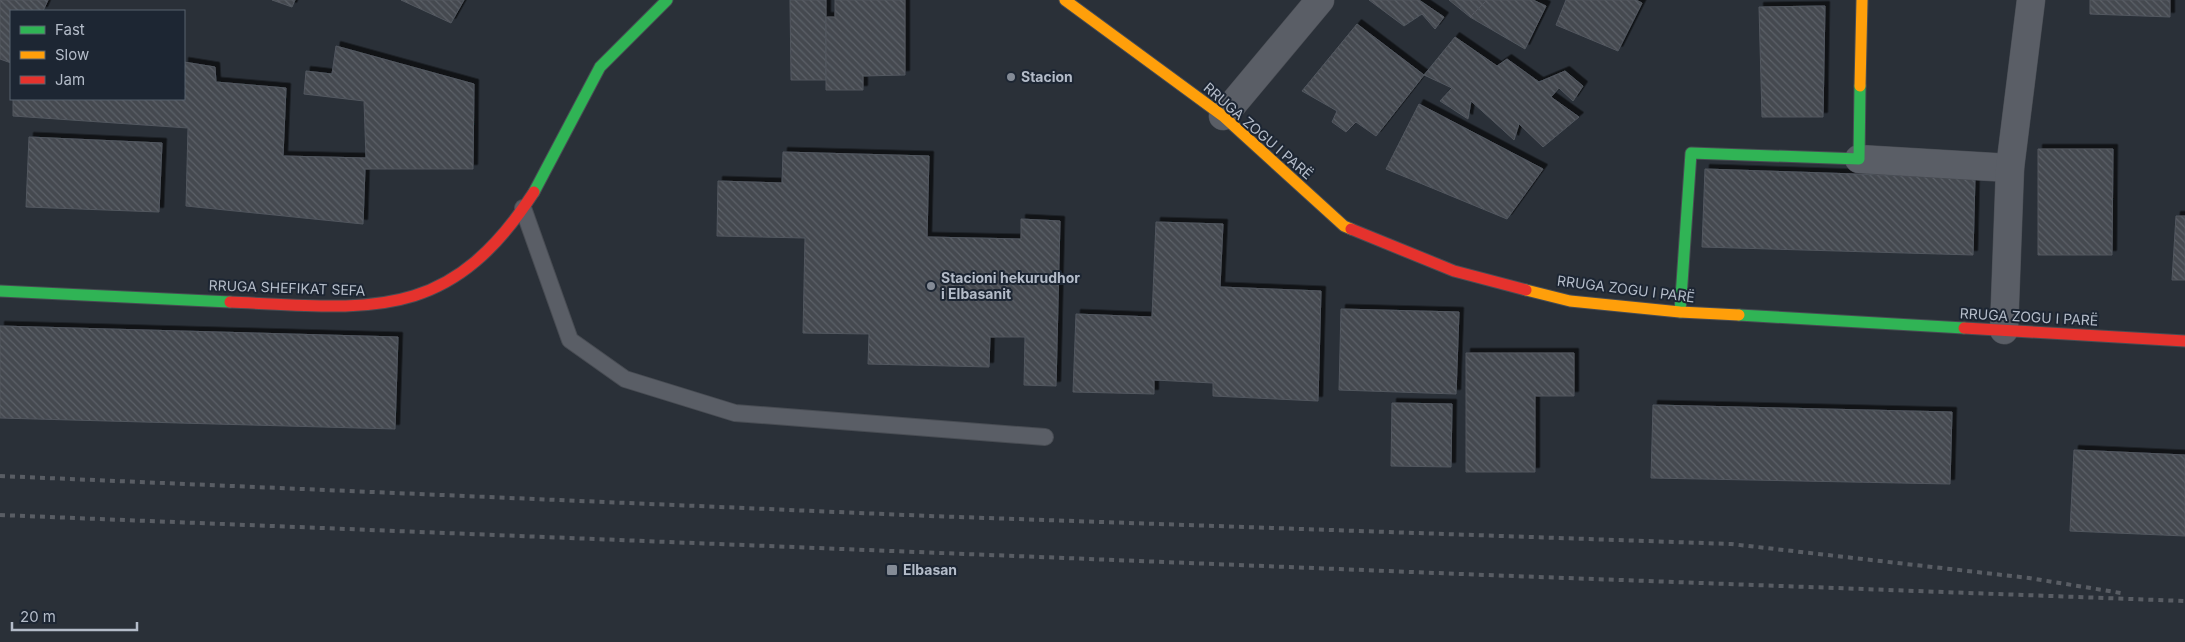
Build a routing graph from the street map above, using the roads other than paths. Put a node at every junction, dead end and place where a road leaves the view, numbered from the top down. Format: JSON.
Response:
{"nodes":[{"id":1,"x":667,"y":0,"type":"edge"},
{"id":2,"x":1065,"y":0,"type":"edge"},
{"id":3,"x":1320,"y":0,"type":"edge"},
{"id":4,"x":1862,"y":0,"type":"edge"},
{"id":5,"x":2031,"y":0,"type":"edge"},
{"id":6,"x":1222,"y":116,"type":"junction"},
{"id":7,"x":1859,"y":159,"type":"junction"},
{"id":8,"x":2010,"y":168,"type":"junction"},
{"id":9,"x":523,"y":208,"type":"junction"},
{"id":10,"x":0,"y":291,"type":"edge"},
{"id":11,"x":1680,"y":312,"type":"junction"},
{"id":12,"x":2004,"y":330,"type":"junction"},
{"id":13,"x":2185,"y":341,"type":"edge"},
{"id":14,"x":1045,"y":437,"type":"dead end"}],
"edges":[{"from":1,"to":9,"type":"street","name":"RRUGA SHEFIKAT SEFA"},
{"from":2,"to":6,"type":"street","name":"RRUGA ZOGU I PARË"},
{"from":3,"to":6,"type":"street"},
{"from":4,"to":7,"type":"street"},
{"from":5,"to":8,"type":"street"},
{"from":6,"to":11,"type":"street","name":"RRUGA ZOGU I PARË"},
{"from":7,"to":8,"type":"street"},
{"from":7,"to":11,"type":"street"},
{"from":8,"to":12,"type":"street"},
{"from":9,"to":10,"type":"street","name":"RRUGA SHEFIKAT SEFA"},
{"from":9,"to":14,"type":"lane"},
{"from":11,"to":12,"type":"street","name":"RRUGA ZOGU I PARË"},
{"from":12,"to":13,"type":"street","name":"RRUGA ZOGU I PARË"}]}
